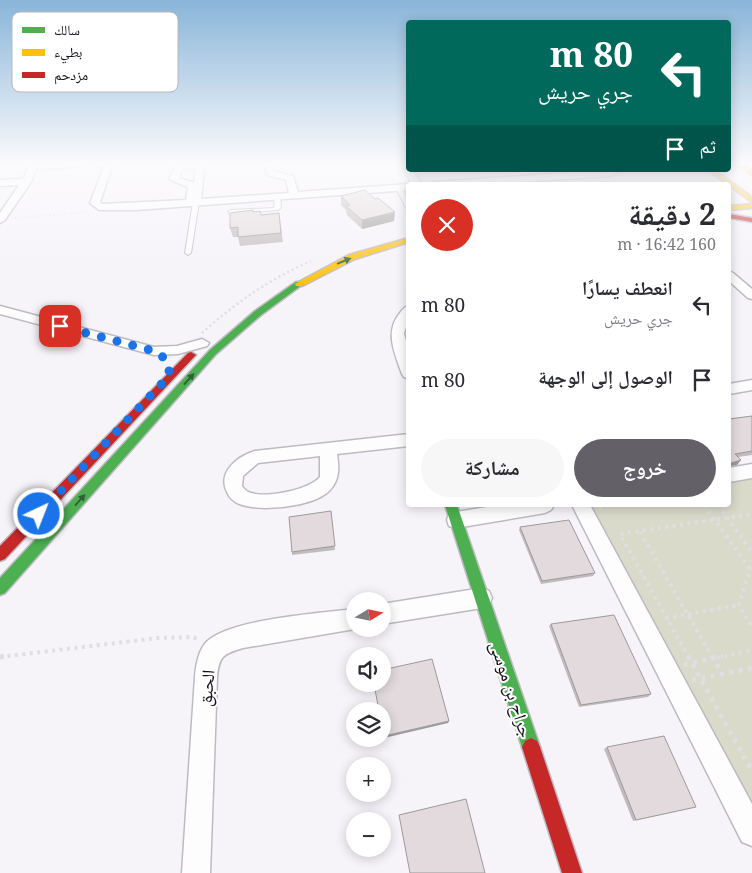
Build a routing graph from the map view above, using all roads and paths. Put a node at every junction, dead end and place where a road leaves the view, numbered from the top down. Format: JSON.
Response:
{"nodes":[{"id":1,"x":10,"y":205,"type":"edge"},
{"id":2,"x":89,"y":205,"type":"edge"},
{"id":3,"x":96,"y":205,"type":"edge"},
{"id":4,"x":162,"y":205,"type":"edge"},
{"id":5,"x":193,"y":205,"type":"edge"},
{"id":6,"x":278,"y":205,"type":"edge"},
{"id":7,"x":136,"y":207,"type":"junction"},
{"id":8,"x":91,"y":211,"type":"junction"},
{"id":9,"x":231,"y":212,"type":"edge"},
{"id":10,"x":731,"y":216,"type":"edge"},
{"id":11,"x":0,"y":219,"type":"edge"},
{"id":12,"x":752,"y":220,"type":"edge"},
{"id":13,"x":406,"y":233,"type":"edge"},
{"id":14,"x":406,"y":241,"type":"edge"},
{"id":15,"x":188,"y":253,"type":"dead end"},
{"id":16,"x":292,"y":275,"type":"dead end"},
{"id":17,"x":731,"y":277,"type":"edge"},
{"id":18,"x":752,"y":295,"type":"edge"},
{"id":19,"x":0,"y":310,"type":"edge"},
{"id":20,"x":406,"y":314,"type":"edge"},
{"id":21,"x":206,"y":340,"type":"joint"},
{"id":22,"x":154,"y":351,"type":"junction"},
{"id":23,"x":406,"y":365,"type":"edge"},
{"id":24,"x":169,"y":376,"type":"junction"},
{"id":25,"x":752,"y":386,"type":"edge"},
{"id":26,"x":731,"y":389,"type":"edge"},
{"id":27,"x":406,"y":440,"type":"edge"},
{"id":28,"x":328,"y":449,"type":"junction"},
{"id":29,"x":752,"y":472,"type":"edge"},
{"id":30,"x":731,"y":475,"type":"edge"},
{"id":31,"x":518,"y":507,"type":"edge"},
{"id":32,"x":582,"y":507,"type":"edge"},
{"id":33,"x":705,"y":507,"type":"edge"},
{"id":34,"x":720,"y":507,"type":"edge"},
{"id":35,"x":454,"y":512,"type":"edge"},
{"id":36,"x":752,"y":514,"type":"edge"},
{"id":37,"x":728,"y":518,"type":"junction"},
{"id":38,"x":715,"y":520,"type":"junction"},
{"id":39,"x":640,"y":532,"type":"junction"},
{"id":40,"x":752,"y":552,"type":"edge"},
{"id":41,"x":0,"y":555,"type":"edge"},
{"id":42,"x":751,"y":569,"type":"edge"},
{"id":43,"x":0,"y":588,"type":"edge"},
{"id":44,"x":482,"y":598,"type":"junction"},
{"id":45,"x":739,"y":605,"type":"junction"},
{"id":46,"x":391,"y":613,"type":"edge"},
{"id":47,"x":688,"y":614,"type":"junction"},
{"id":48,"x":666,"y":618,"type":"junction"},
{"id":49,"x":346,"y":620,"type":"edge"},
{"id":50,"x":752,"y":626,"type":"edge"},
{"id":51,"x":219,"y":645,"type":"junction"},
{"id":52,"x":752,"y":650,"type":"edge"},
{"id":53,"x":0,"y":657,"type":"edge"},
{"id":54,"x":713,"y":659,"type":"junction"},
{"id":55,"x":691,"y":663,"type":"junction"},
{"id":56,"x":676,"y":667,"type":"dead end"},
{"id":57,"x":752,"y":668,"type":"edge"},
{"id":58,"x":722,"y":674,"type":"junction"},
{"id":59,"x":700,"y":679,"type":"junction"},
{"id":60,"x":684,"y":682,"type":"dead end"},
{"id":61,"x":752,"y":771,"type":"edge"},
{"id":62,"x":752,"y":832,"type":"edge"},
{"id":63,"x":196,"y":873,"type":"edge"},
{"id":64,"x":572,"y":873,"type":"edge"}],
"edges":[{"from":1,"to":11,"type":"street"},
{"from":2,"to":8,"type":"street"},
{"from":3,"to":7,"type":"street"},
{"from":4,"to":7,"type":"street"},
{"from":5,"to":15,"type":"lane"},
{"from":6,"to":9,"type":"lane"},
{"from":7,"to":8,"type":"street"},
{"from":8,"to":11,"type":"path"},
{"from":10,"to":12,"type":"main road"},
{"from":13,"to":16,"type":"main road"},
{"from":43,"to":14,"type":"main road","one_way":true},
{"from":17,"to":18,"type":"street"},
{"from":19,"to":22,"type":"street"},
{"from":20,"to":23,"type":"street"},
{"from":21,"to":22,"type":"street"},
{"from":21,"to":24,"type":"main road"},
{"from":22,"to":24,"type":"street"},
{"from":24,"to":41,"type":"main road"},
{"from":25,"to":26,"type":"street"},
{"from":27,"to":28,"type":"street"},
{"from":28,"to":28,"type":"street"},
{"from":29,"to":30,"type":"street"},
{"from":31,"to":35,"type":"street"},
{"from":32,"to":62,"type":"street"},
{"from":33,"to":38,"type":"path"},
{"from":34,"to":37,"type":"path"},
{"from":35,"to":44,"type":"main road","name":"جراح بن موسى"},
{"from":36,"to":37,"type":"path"},
{"from":37,"to":38,"type":"path"},
{"from":37,"to":40,"type":"path"},
{"from":38,"to":39,"type":"path"},
{"from":38,"to":42,"type":"path"},
{"from":39,"to":47,"type":"path"},
{"from":39,"to":48,"type":"path"},
{"from":42,"to":45,"type":"path"},
{"from":44,"to":46,"type":"street"},
{"from":44,"to":64,"type":"main road","name":"جراح بن موسى"},
{"from":45,"to":47,"type":"path"},
{"from":45,"to":50,"type":"path"},
{"from":47,"to":48,"type":"path"},
{"from":47,"to":54,"type":"path"},
{"from":48,"to":55,"type":"path"},
{"from":49,"to":51,"type":"street"},
{"from":51,"to":53,"type":"path"},
{"from":51,"to":63,"type":"street","name":"الحبق"},
{"from":52,"to":54,"type":"path"},
{"from":54,"to":55,"type":"path"},
{"from":54,"to":58,"type":"path"},
{"from":55,"to":56,"type":"path"},
{"from":55,"to":59,"type":"path"},
{"from":57,"to":58,"type":"path"},
{"from":58,"to":59,"type":"path"},
{"from":59,"to":60,"type":"path"},
{"from":59,"to":61,"type":"path"}]}
